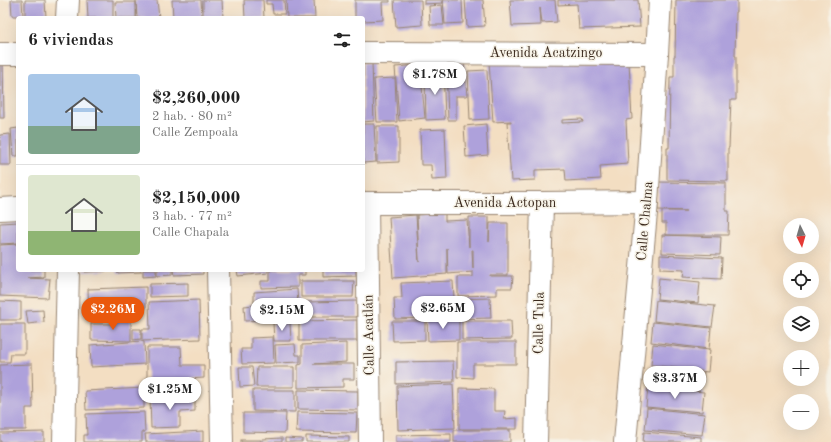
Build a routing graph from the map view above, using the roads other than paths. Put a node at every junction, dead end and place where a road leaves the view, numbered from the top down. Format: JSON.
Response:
{"nodes":[{"id":1,"x":68,"y":0,"type":"edge"},
{"id":2,"x":660,"y":0,"type":"edge"},
{"id":3,"x":68,"y":16,"type":"edge"},
{"id":4,"x":365,"y":53,"type":"edge"},
{"id":5,"x":0,"y":54,"type":"edge"},
{"id":6,"x":16,"y":54,"type":"edge"},
{"id":7,"x":657,"y":54,"type":"junction"},
{"id":8,"x":647,"y":202,"type":"junction"},
{"id":9,"x":365,"y":203,"type":"edge"},
{"id":10,"x":542,"y":203,"type":"junction"},
{"id":11,"x":16,"y":208,"type":"edge"},
{"id":12,"x":0,"y":209,"type":"edge"},
{"id":13,"x":68,"y":272,"type":"edge"},
{"id":14,"x":218,"y":272,"type":"edge"},
{"id":15,"x":64,"y":442,"type":"edge"},
{"id":16,"x":222,"y":442,"type":"edge"},
{"id":17,"x":370,"y":442,"type":"edge"},
{"id":18,"x":536,"y":442,"type":"edge"},
{"id":19,"x":625,"y":442,"type":"edge"}],
"edges":[{"from":1,"to":3,"type":"street"},
{"from":2,"to":7,"type":"street","name":"Calle Chalma"},
{"from":4,"to":7,"type":"street","name":"Avenida Acatzingo"},
{"from":5,"to":6,"type":"street"},
{"from":7,"to":8,"type":"street","name":"Calle Chalma"},
{"from":8,"to":10,"type":"street","name":"Avenida Actopan"},
{"from":8,"to":19,"type":"street","name":"Calle Chalma"},
{"from":9,"to":10,"type":"street","name":"Avenida Actopan"},
{"from":9,"to":17,"type":"street","name":"Calle Acatlán"},
{"from":10,"to":18,"type":"street","name":"Calle Tula"},
{"from":11,"to":12,"type":"street"},
{"from":13,"to":15,"type":"street"},
{"from":14,"to":16,"type":"street"}]}
